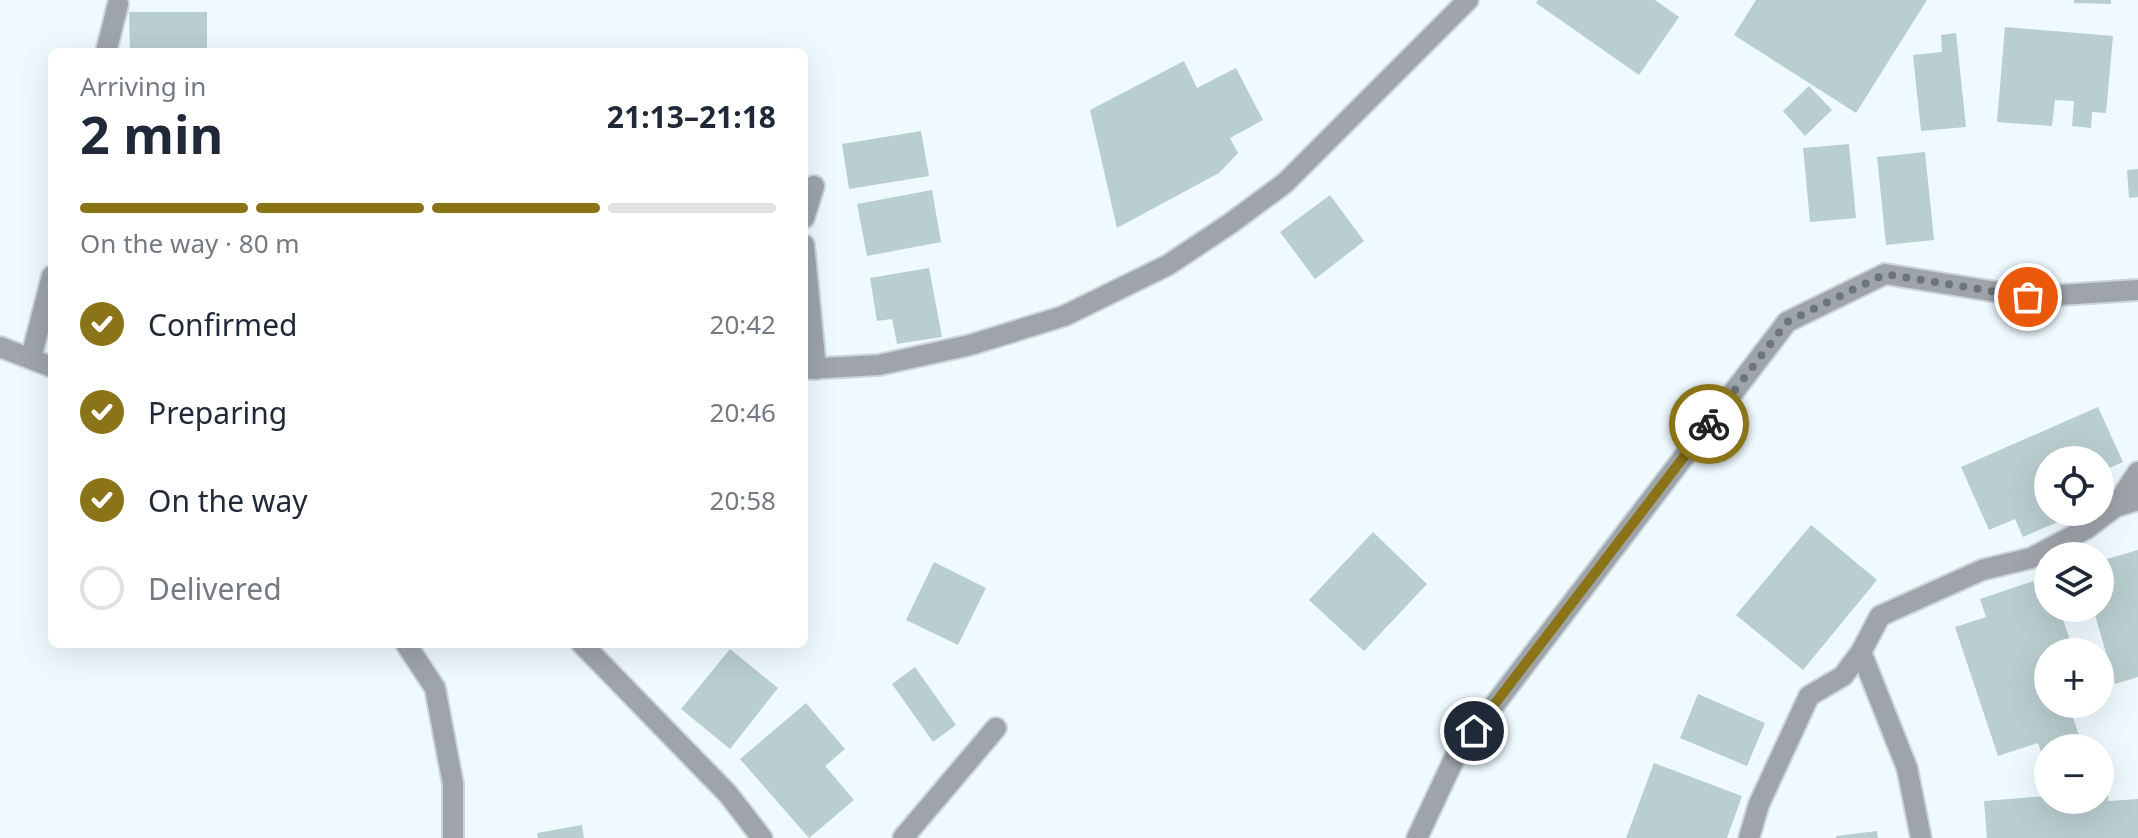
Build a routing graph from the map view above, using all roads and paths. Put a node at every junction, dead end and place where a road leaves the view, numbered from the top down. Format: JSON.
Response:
{"nodes":[{"id":1,"x":1468,"y":0,"type":"edge"},
{"id":2,"x":118,"y":4,"type":"dead end"},
{"id":3,"x":107,"y":48,"type":"edge"},
{"id":4,"x":814,"y":186,"type":"dead end"},
{"id":5,"x":808,"y":205,"type":"edge"},
{"id":6,"x":2138,"y":290,"type":"edge"},
{"id":7,"x":48,"y":292,"type":"edge"},
{"id":8,"x":808,"y":328,"type":"edge"},
{"id":9,"x":0,"y":347,"type":"edge"},
{"id":10,"x":31,"y":358,"type":"junction"},
{"id":11,"x":48,"y":365,"type":"edge"},
{"id":12,"x":810,"y":369,"type":"edge"},
{"id":13,"x":2138,"y":472,"type":"edge"},
{"id":14,"x":2138,"y":500,"type":"edge"},
{"id":15,"x":2115,"y":507,"type":"junction"},
{"id":16,"x":409,"y":648,"type":"edge"},
{"id":17,"x":586,"y":648,"type":"edge"},
{"id":18,"x":1861,"y":652,"type":"junction"},
{"id":19,"x":996,"y":728,"type":"dead end"},
{"id":20,"x":453,"y":838,"type":"edge"},
{"id":21,"x":762,"y":838,"type":"edge"},
{"id":22,"x":903,"y":838,"type":"edge"},
{"id":23,"x":1417,"y":838,"type":"edge"},
{"id":24,"x":1749,"y":838,"type":"edge"},
{"id":25,"x":1921,"y":838,"type":"edge"}],
"edges":[{"from":1,"to":12,"type":"street"},
{"from":2,"to":3,"type":"street"},
{"from":4,"to":5,"type":"street"},
{"from":6,"to":23,"type":"street"},
{"from":7,"to":10,"type":"street"},
{"from":8,"to":12,"type":"street"},
{"from":9,"to":10,"type":"street"},
{"from":10,"to":11,"type":"street"},
{"from":13,"to":15,"type":"street"},
{"from":14,"to":15,"type":"street"},
{"from":15,"to":18,"type":"street"},
{"from":16,"to":20,"type":"street"},
{"from":17,"to":21,"type":"street"},
{"from":18,"to":24,"type":"street"},
{"from":18,"to":25,"type":"street"},
{"from":19,"to":22,"type":"street"}]}
